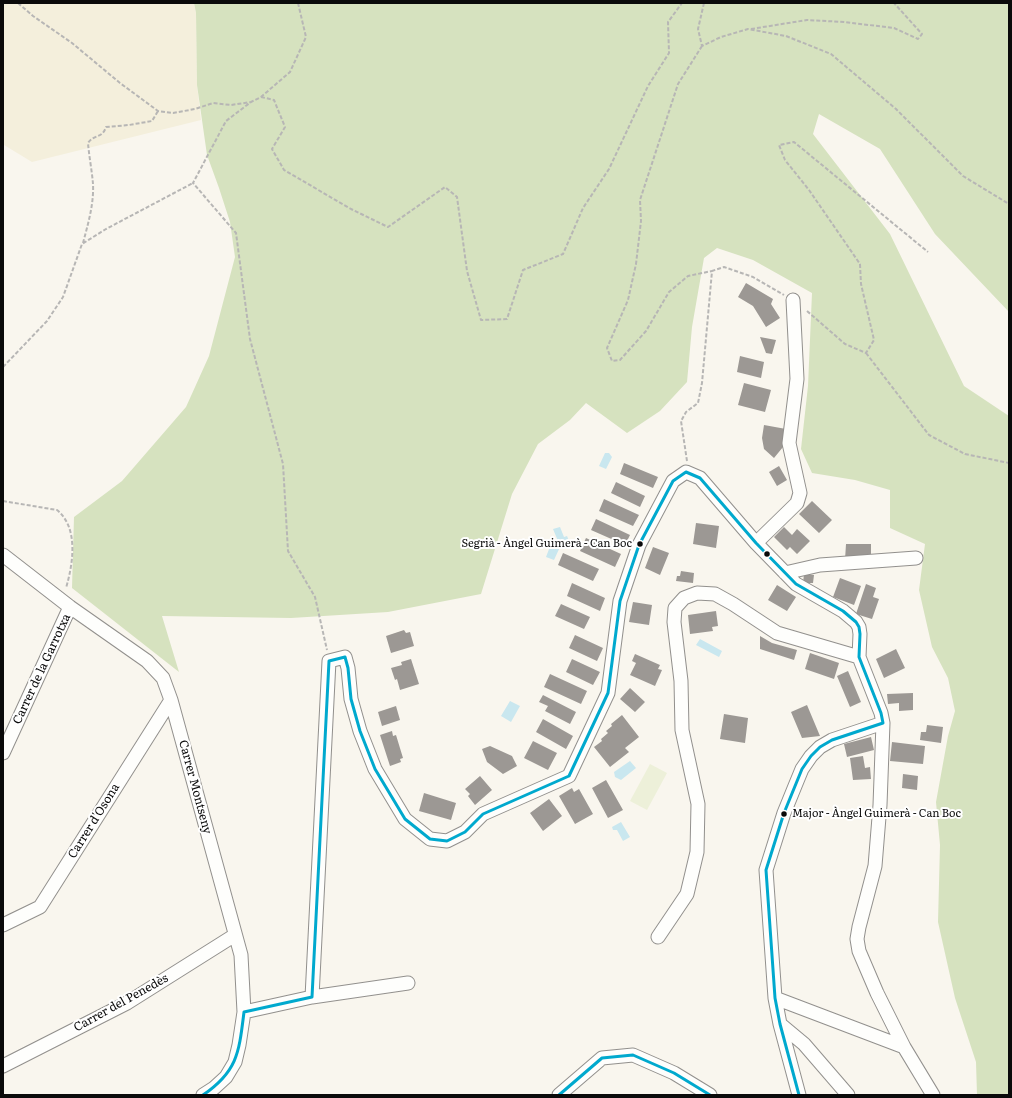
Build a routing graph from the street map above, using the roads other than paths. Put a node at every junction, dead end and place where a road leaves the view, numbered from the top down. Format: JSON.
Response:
{"nodes":[{"id":1,"x":793,"y":300,"type":"road end"},
{"id":2,"x":756,"y":543,"type":"junction"},
{"id":3,"x":3,"y":555,"type":"edge"},
{"id":4,"x":916,"y":558,"type":"dead end"},
{"id":5,"x":785,"y":573,"type":"junction"},
{"id":6,"x":67,"y":604,"type":"junction"},
{"id":7,"x":858,"y":657,"type":"junction"},
{"id":8,"x":171,"y":700,"type":"junction"},
{"id":9,"x":883,"y":723,"type":"junction"},
{"id":10,"x":3,"y":753,"type":"edge"},
{"id":11,"x":3,"y":925,"type":"edge"},
{"id":12,"x":235,"y":935,"type":"junction"},
{"id":13,"x":658,"y":937,"type":"dead end"},
{"id":14,"x":408,"y":983,"type":"dead end"},
{"id":15,"x":312,"y":997,"type":"junction"},
{"id":16,"x":775,"y":998,"type":"junction"},
{"id":17,"x":244,"y":1012,"type":"junction"},
{"id":18,"x":780,"y":1024,"type":"junction"},
{"id":19,"x":904,"y":1047,"type":"junction"},
{"id":20,"x":3,"y":1066,"type":"edge"},
{"id":21,"x":212,"y":1093,"type":"edge"},
{"id":22,"x":559,"y":1095,"type":"edge"},
{"id":23,"x":710,"y":1095,"type":"edge"},
{"id":24,"x":799,"y":1095,"type":"edge"},
{"id":25,"x":848,"y":1095,"type":"edge"},
{"id":26,"x":933,"y":1095,"type":"edge"}],
"edges":[{"from":1,"to":2,"type":"street"},
{"from":2,"to":5,"type":"street"},
{"from":2,"to":15,"type":"street"},
{"from":3,"to":6,"type":"street","name":"Carrer Montseny"},
{"from":4,"to":5,"type":"street"},
{"from":5,"to":7,"type":"street"},
{"from":6,"to":8,"type":"street","name":"Carrer Montseny"},
{"from":6,"to":10,"type":"street","name":"Carrer de la Garrotxa"},
{"from":7,"to":9,"type":"street"},
{"from":7,"to":13,"type":"street"},
{"from":8,"to":11,"type":"street","name":"Carrer d'Osona"},
{"from":8,"to":12,"type":"street","name":"Carrer Montseny"},
{"from":9,"to":16,"type":"street"},
{"from":9,"to":19,"type":"street"},
{"from":12,"to":17,"type":"street","name":"Carrer Montseny"},
{"from":12,"to":20,"type":"street","name":"Carrer del Penedès"},
{"from":14,"to":15,"type":"street"},
{"from":15,"to":17,"type":"street"},
{"from":16,"to":18,"type":"street"},
{"from":16,"to":19,"type":"street"},
{"from":17,"to":21,"type":"street","name":"Carrer Montseny"},
{"from":18,"to":24,"type":"street"},
{"from":18,"to":25,"type":"street"},
{"from":19,"to":26,"type":"street"},
{"from":22,"to":23,"type":"street"}]}
